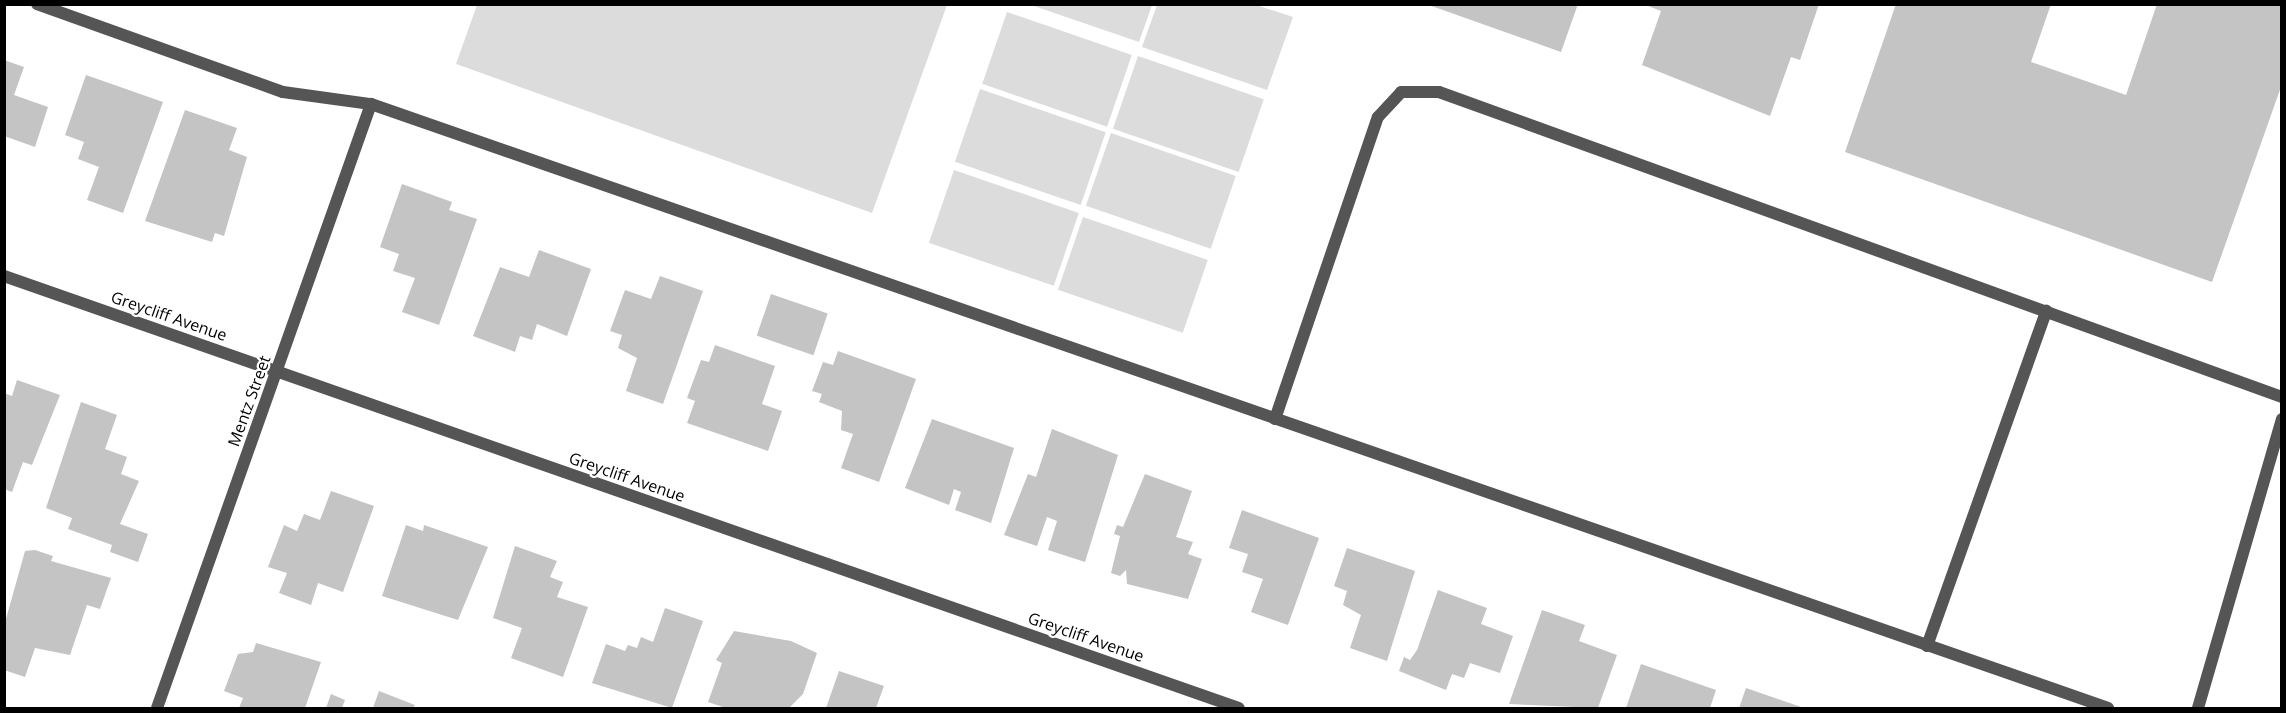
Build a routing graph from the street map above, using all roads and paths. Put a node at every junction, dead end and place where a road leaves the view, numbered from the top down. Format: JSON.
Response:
{"nodes":[{"id":1,"x":36,"y":4,"type":"edge"},
{"id":2,"x":370,"y":104,"type":"junction"},
{"id":3,"x":4,"y":276,"type":"edge"},
{"id":4,"x":2046,"y":311,"type":"junction"},
{"id":5,"x":277,"y":372,"type":"junction"},
{"id":6,"x":2282,"y":397,"type":"edge"},
{"id":7,"x":1275,"y":419,"type":"junction"},
{"id":8,"x":2282,"y":419,"type":"edge"},
{"id":9,"x":1927,"y":646,"type":"junction"},
{"id":10,"x":157,"y":708,"type":"edge"},
{"id":11,"x":1239,"y":708,"type":"edge"},
{"id":12,"x":2108,"y":708,"type":"edge"},
{"id":13,"x":2198,"y":708,"type":"edge"}],
"edges":[{"from":1,"to":2,"type":"street"},
{"from":2,"to":5,"type":"street","name":"Mentz Street"},
{"from":2,"to":7,"type":"street"},
{"from":3,"to":5,"type":"street","name":"Greycliff Avenue"},
{"from":4,"to":6,"type":"street"},
{"from":4,"to":7,"type":"street"},
{"from":4,"to":9,"type":"street"},
{"from":5,"to":10,"type":"street","name":"Mentz Street"},
{"from":5,"to":11,"type":"street","name":"Greycliff Avenue"},
{"from":7,"to":9,"type":"street"},
{"from":8,"to":13,"type":"street"},
{"from":9,"to":12,"type":"street"}]}
